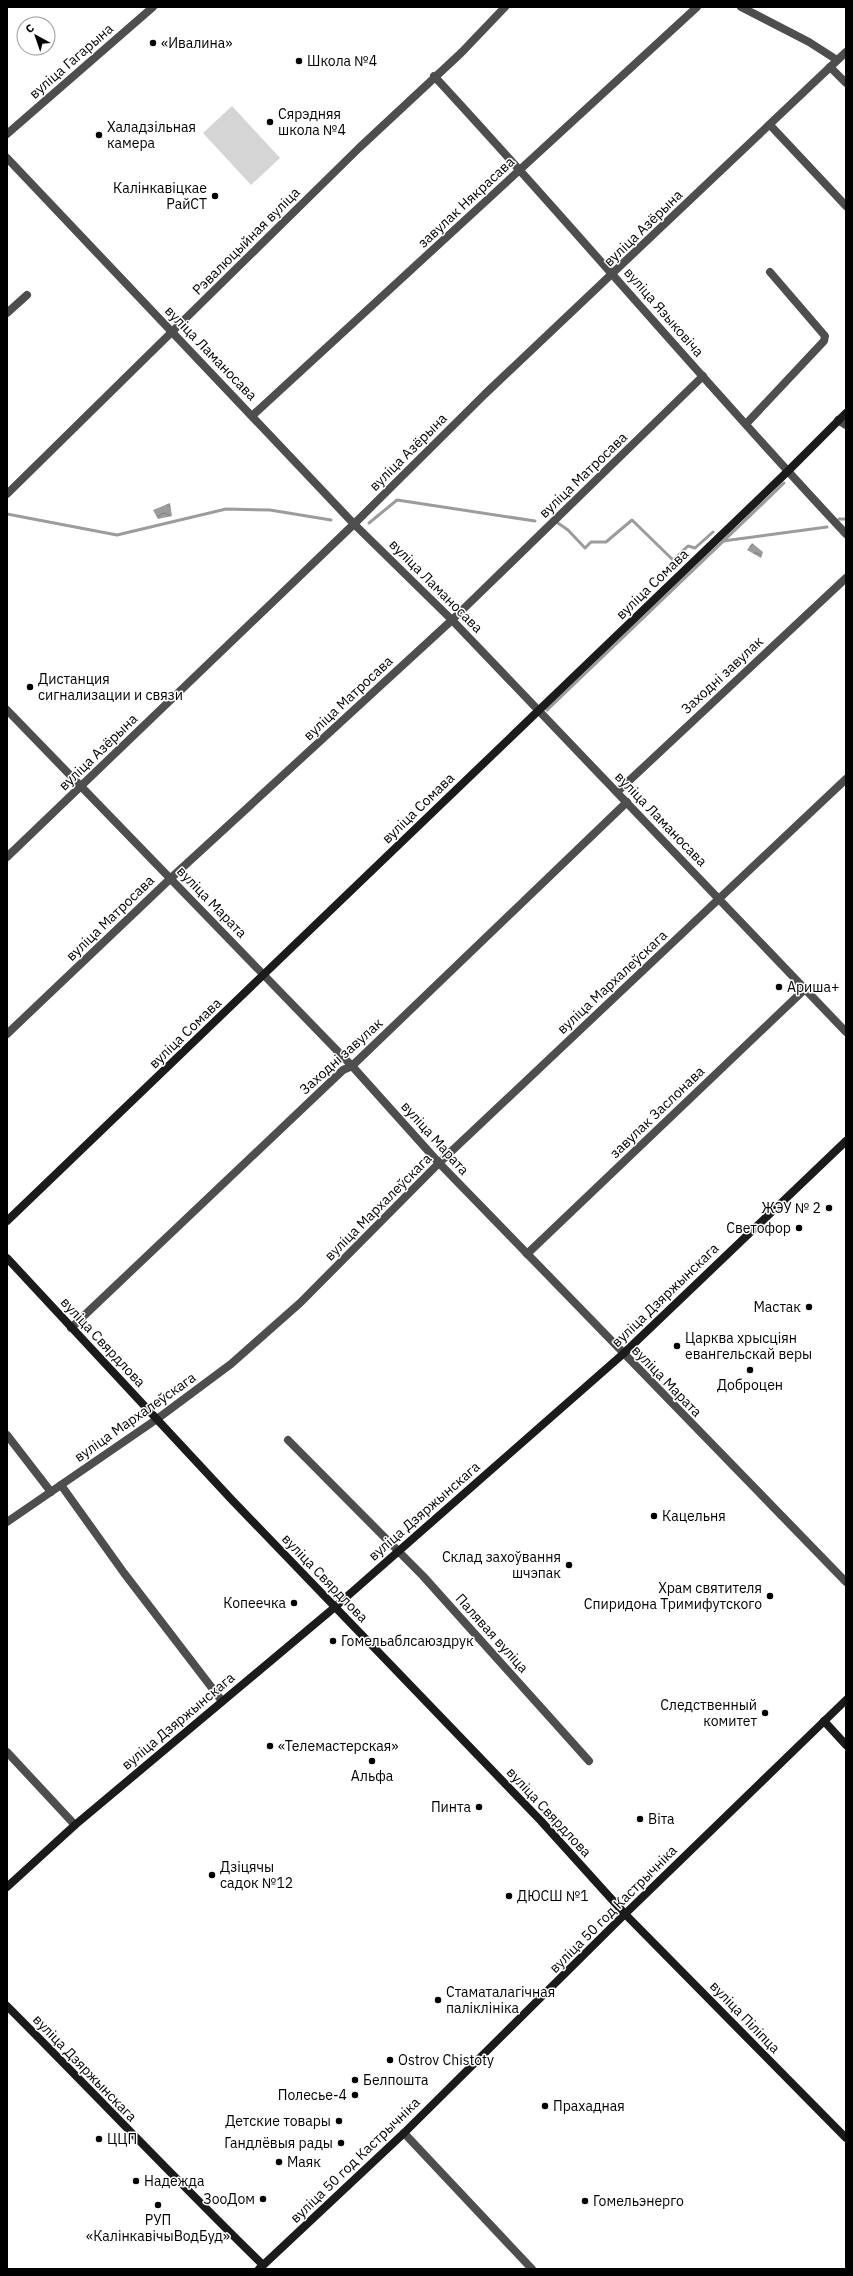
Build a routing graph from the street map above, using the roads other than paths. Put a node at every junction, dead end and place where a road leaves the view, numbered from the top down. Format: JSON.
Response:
{"nodes":[{"id":1,"x":153,"y":7,"type":"edge"},
{"id":2,"x":505,"y":7,"type":"edge"},
{"id":3,"x":697,"y":7,"type":"edge"},
{"id":4,"x":740,"y":7,"type":"edge"},
{"id":5,"x":846,"y":52,"type":"edge"},
{"id":6,"x":837,"y":60,"type":"junction"},
{"id":7,"x":830,"y":67,"type":"junction"},
{"id":8,"x":434,"y":76,"type":"junction"},
{"id":9,"x":846,"y":84,"type":"edge"},
{"id":10,"x":770,"y":125,"type":"junction"},
{"id":11,"x":7,"y":134,"type":"edge"},
{"id":12,"x":7,"y":158,"type":"edge"},
{"id":13,"x":521,"y":170,"type":"junction"},
{"id":14,"x":846,"y":206,"type":"edge"},
{"id":15,"x":770,"y":272,"type":"dead end"},
{"id":16,"x":614,"y":274,"type":"junction"},
{"id":17,"x":27,"y":295,"type":"dead end"},
{"id":18,"x":7,"y":313,"type":"edge"},
{"id":19,"x":172,"y":333,"type":"junction"},
{"id":20,"x":703,"y":376,"type":"junction"},
{"id":21,"x":846,"y":413,"type":"edge"},
{"id":22,"x":253,"y":415,"type":"junction"},
{"id":23,"x":838,"y":420,"type":"junction"},
{"id":24,"x":746,"y":424,"type":"junction"},
{"id":25,"x":846,"y":426,"type":"edge"},
{"id":26,"x":788,"y":472,"type":"junction"},
{"id":27,"x":7,"y":494,"type":"edge"},
{"id":28,"x":354,"y":524,"type":"junction"},
{"id":29,"x":846,"y":534,"type":"edge"},
{"id":30,"x":846,"y":578,"type":"edge"},
{"id":31,"x":452,"y":620,"type":"junction"},
{"id":32,"x":7,"y":710,"type":"edge"},
{"id":33,"x":539,"y":710,"type":"junction"},
{"id":34,"x":846,"y":780,"type":"edge"},
{"id":35,"x":80,"y":787,"type":"junction"},
{"id":36,"x":617,"y":792,"type":"junction"},
{"id":37,"x":627,"y":802,"type":"junction"},
{"id":38,"x":7,"y":857,"type":"edge"},
{"id":39,"x":171,"y":878,"type":"junction"},
{"id":40,"x":719,"y":899,"type":"junction"},
{"id":41,"x":264,"y":975,"type":"junction"},
{"id":42,"x":805,"y":989,"type":"junction"},
{"id":43,"x":846,"y":1032,"type":"edge"},
{"id":44,"x":7,"y":1034,"type":"edge"},
{"id":45,"x":352,"y":1066,"type":"junction"},
{"id":46,"x":846,"y":1141,"type":"edge"},
{"id":47,"x":439,"y":1163,"type":"junction"},
{"id":48,"x":7,"y":1221,"type":"edge"},
{"id":49,"x":527,"y":1254,"type":"junction"},
{"id":50,"x":7,"y":1258,"type":"edge"},
{"id":51,"x":71,"y":1328,"type":"junction"},
{"id":52,"x":623,"y":1354,"type":"junction"},
{"id":53,"x":157,"y":1419,"type":"junction"},
{"id":54,"x":7,"y":1435,"type":"edge"},
{"id":55,"x":288,"y":1440,"type":"dead end"},
{"id":56,"x":61,"y":1485,"type":"junction"},
{"id":57,"x":51,"y":1492,"type":"junction"},
{"id":58,"x":7,"y":1522,"type":"edge"},
{"id":59,"x":399,"y":1551,"type":"junction"},
{"id":60,"x":846,"y":1582,"type":"edge"},
{"id":61,"x":335,"y":1607,"type":"junction"},
{"id":62,"x":846,"y":1700,"type":"edge"},
{"id":63,"x":222,"y":1701,"type":"junction"},
{"id":64,"x":824,"y":1721,"type":"junction"},
{"id":65,"x":846,"y":1745,"type":"edge"},
{"id":66,"x":7,"y":1752,"type":"edge"},
{"id":67,"x":589,"y":1761,"type":"dead end"},
{"id":68,"x":75,"y":1826,"type":"junction"},
{"id":69,"x":7,"y":1887,"type":"edge"},
{"id":70,"x":625,"y":1914,"type":"junction"},
{"id":71,"x":7,"y":2006,"type":"edge"},
{"id":72,"x":404,"y":2133,"type":"junction"},
{"id":73,"x":846,"y":2138,"type":"edge"},
{"id":74,"x":261,"y":2267,"type":"edge"},
{"id":75,"x":532,"y":2269,"type":"edge"}],
"edges":[{"from":1,"to":11,"type":"street","name":"вуліца Гагарына"},
{"from":2,"to":8,"type":"street","name":"Рэвалюцыйная вуліца"},
{"from":3,"to":13,"type":"street","name":"завулак Някрасава"},
{"from":4,"to":6,"type":"street"},
{"from":5,"to":6,"type":"street","name":"вуліца Азёрына"},
{"from":6,"to":7,"type":"street","name":"вуліца Азёрына"},
{"from":7,"to":9,"type":"street"},
{"from":7,"to":10,"type":"street","name":"вуліца Азёрына"},
{"from":8,"to":13,"type":"street","name":"вуліца Языковіча"},
{"from":8,"to":19,"type":"street","name":"Рэвалюцыйная вуліца"},
{"from":10,"to":14,"type":"street"},
{"from":10,"to":16,"type":"street","name":"вуліца Азёрына"},
{"from":12,"to":19,"type":"street","name":"вуліца Ламаносава"},
{"from":13,"to":16,"type":"street","name":"вуліца Языковіча"},
{"from":13,"to":22,"type":"street","name":"завулак Някрасава"},
{"from":15,"to":24,"type":"street"},
{"from":16,"to":20,"type":"street","name":"вуліца Языковіча"},
{"from":16,"to":28,"type":"street","name":"вуліца Азёрына"},
{"from":17,"to":18,"type":"street"},
{"from":19,"to":22,"type":"street","name":"вуліца Ламаносава"},
{"from":19,"to":27,"type":"street","name":"Рэвалюцыйная вуліца"},
{"from":20,"to":24,"type":"street","name":"вуліца Языковіча"},
{"from":20,"to":31,"type":"street","name":"вуліца Матросава"},
{"from":21,"to":23,"type":"street","name":"вуліца Сомава"},
{"from":22,"to":28,"type":"street","name":"вуліца Ламаносава"},
{"from":23,"to":25,"type":"street"},
{"from":23,"to":26,"type":"street","name":"вуліца Сомава"},
{"from":24,"to":26,"type":"street","name":"вуліца Языковіча"},
{"from":26,"to":29,"type":"street","name":"вуліца Языковіча"},
{"from":26,"to":33,"type":"street","name":"вуліца Сомава"},
{"from":28,"to":31,"type":"street","name":"вуліца Ламаносава"},
{"from":28,"to":35,"type":"street","name":"вуліца Азёрына"},
{"from":30,"to":36,"type":"street","name":"Заходні завулак"},
{"from":31,"to":33,"type":"street","name":"вуліца Ламаносава"},
{"from":31,"to":39,"type":"street","name":"вуліца Матросава"},
{"from":32,"to":35,"type":"street","name":"вуліца Марата"},
{"from":33,"to":36,"type":"street","name":"вуліца Ламаносава"},
{"from":33,"to":41,"type":"street","name":"вуліца Сомава"},
{"from":34,"to":40,"type":"street","name":"вуліца Мархалеўскага"},
{"from":35,"to":38,"type":"street","name":"вуліца Азёрына"},
{"from":35,"to":39,"type":"street","name":"вуліца Марата"},
{"from":36,"to":37,"type":"street","name":"вуліца Ламаносава"},
{"from":37,"to":40,"type":"street","name":"вуліца Ламаносава"},
{"from":37,"to":45,"type":"street","name":"Заходні завулак"},
{"from":39,"to":41,"type":"street","name":"вуліца Марата"},
{"from":39,"to":44,"type":"street","name":"вуліца Матросава"},
{"from":40,"to":42,"type":"street","name":"вуліца Ламаносава"},
{"from":40,"to":47,"type":"street","name":"вуліца Мархалеўскага"},
{"from":41,"to":45,"type":"street","name":"вуліца Марата"},
{"from":41,"to":48,"type":"street","name":"вуліца Сомава"},
{"from":42,"to":43,"type":"street","name":"вуліца Ламаносава"},
{"from":42,"to":49,"type":"street","name":"завулак Заслонава"},
{"from":45,"to":47,"type":"street","name":"вуліца Марата"},
{"from":45,"to":51,"type":"street","name":"Заходні завулак"},
{"from":46,"to":52,"type":"street","name":"вуліца Дзяржынскага"},
{"from":47,"to":49,"type":"street","name":"вуліца Марата"},
{"from":47,"to":53,"type":"street","name":"вуліца Мархалеўскага"},
{"from":49,"to":52,"type":"street","name":"вуліца Марата"},
{"from":50,"to":51,"type":"street","name":"вуліца Свярдлова"},
{"from":51,"to":53,"type":"street","name":"вуліца Свярдлова"},
{"from":52,"to":59,"type":"street","name":"вуліца Дзяржынскага"},
{"from":52,"to":60,"type":"street","name":"вуліца Марата"},
{"from":53,"to":56,"type":"street","name":"вуліца Мархалеўскага"},
{"from":53,"to":61,"type":"street","name":"вуліца Свярдлова"},
{"from":54,"to":57,"type":"street"},
{"from":55,"to":59,"type":"street","name":"Палявая вуліца"},
{"from":56,"to":57,"type":"street","name":"вуліца Мархалеўскага"},
{"from":56,"to":63,"type":"street"},
{"from":57,"to":58,"type":"street","name":"вуліца Мархалеўскага"},
{"from":59,"to":61,"type":"street","name":"вуліца Дзяржынскага"},
{"from":59,"to":67,"type":"street","name":"Палявая вуліца"},
{"from":61,"to":63,"type":"street","name":"вуліца Дзяржынскага"},
{"from":61,"to":70,"type":"street","name":"вуліца Свярдлова"},
{"from":62,"to":64,"type":"street","name":"вуліца 50 год Кастрычніка"},
{"from":63,"to":68,"type":"street","name":"вуліца Дзяржынскага"},
{"from":64,"to":65,"type":"street"},
{"from":64,"to":70,"type":"street","name":"вуліца 50 год Кастрычніка"},
{"from":66,"to":68,"type":"street"},
{"from":68,"to":69,"type":"street","name":"вуліца Дзяржынскага"},
{"from":70,"to":72,"type":"street","name":"вуліца 50 год Кастрычніка"},
{"from":70,"to":73,"type":"street","name":"вуліца Піліпца"},
{"from":71,"to":74,"type":"street","name":"вуліца Дзяржынскага"},
{"from":72,"to":74,"type":"street","name":"вуліца 50 год Кастрычніка"},
{"from":72,"to":75,"type":"street"}]}
